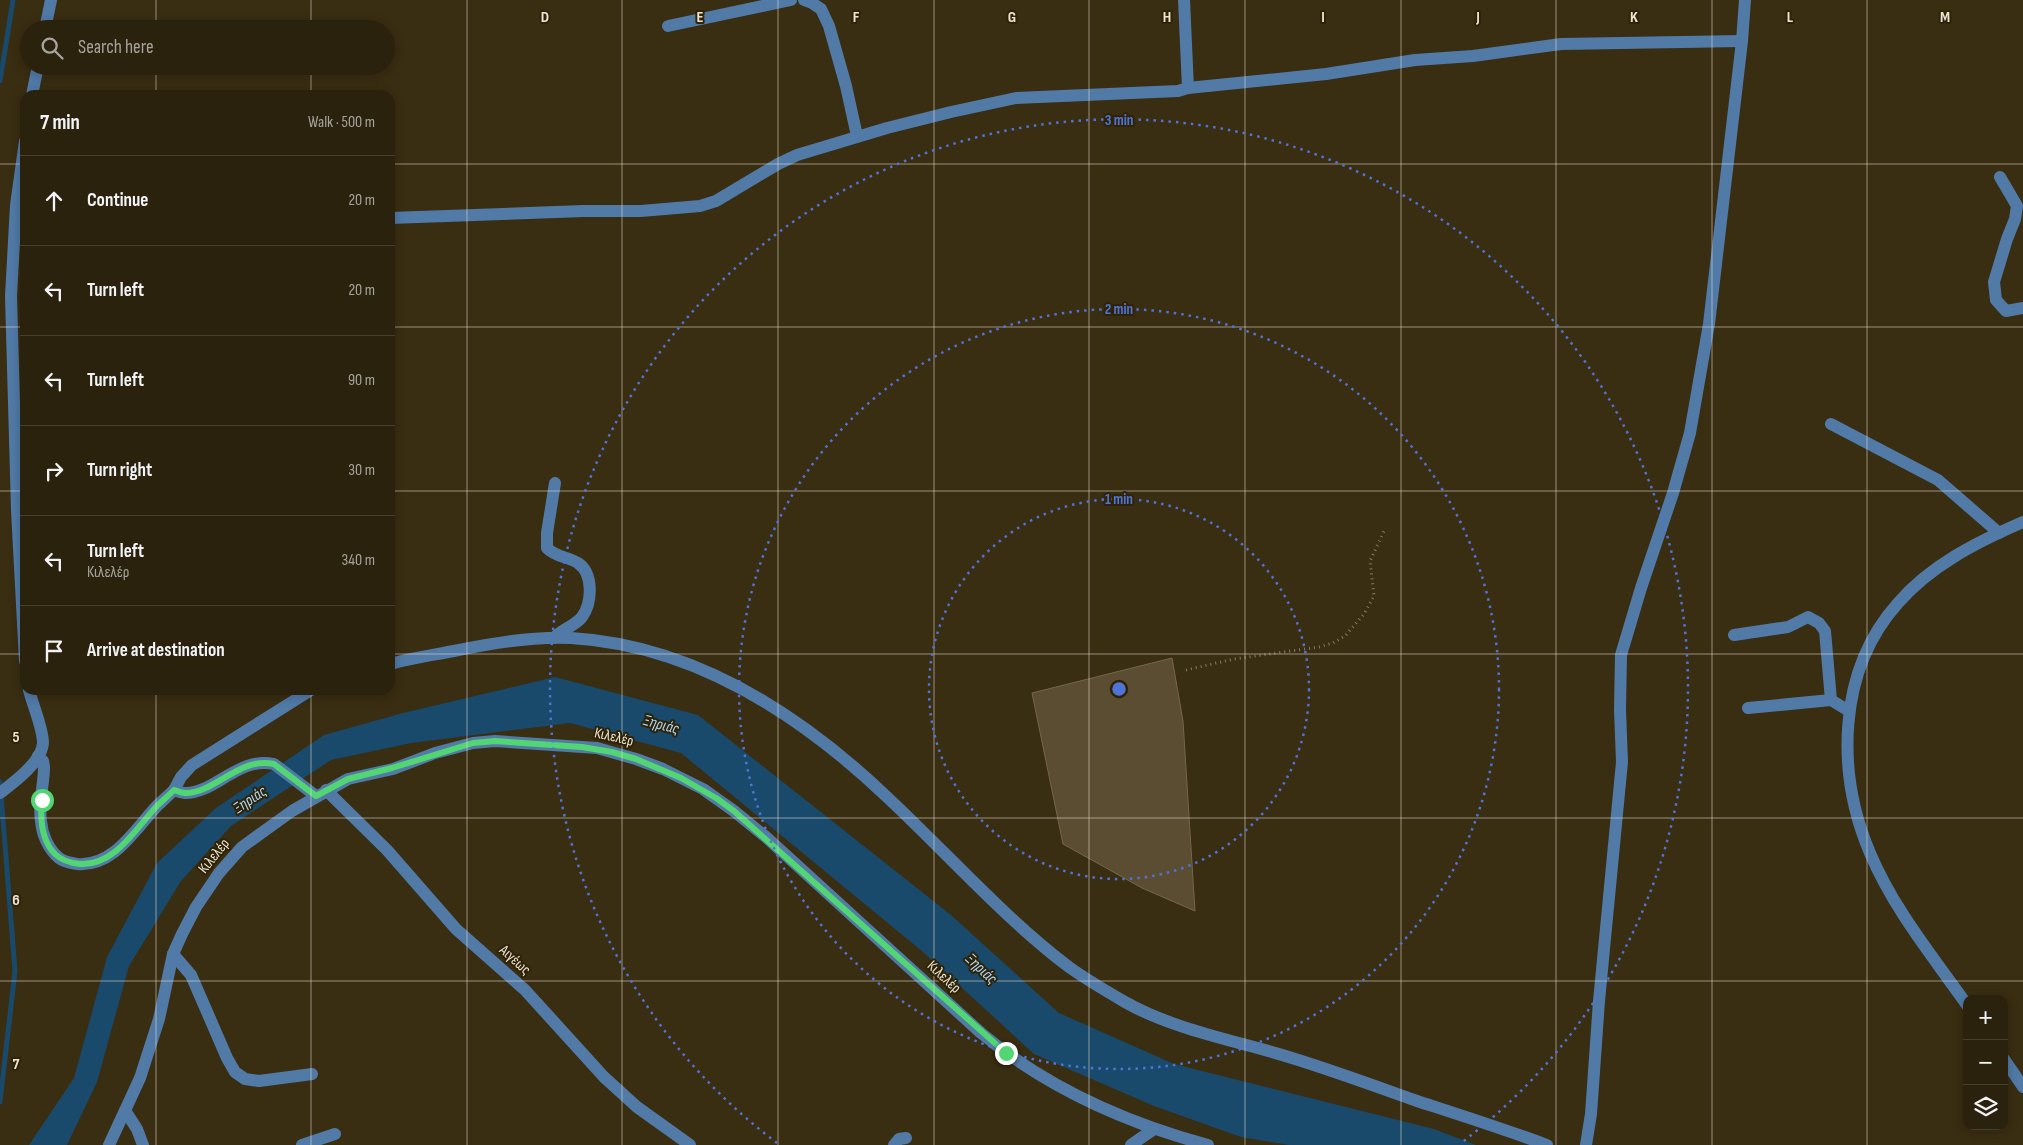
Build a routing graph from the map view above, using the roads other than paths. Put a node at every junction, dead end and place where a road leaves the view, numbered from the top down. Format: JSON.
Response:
{"nodes":[{"id":1,"x":51,"y":0,"type":"edge"},
{"id":2,"x":791,"y":0,"type":"edge"},
{"id":3,"x":804,"y":0,"type":"edge"},
{"id":4,"x":1184,"y":0,"type":"edge"},
{"id":5,"x":1745,"y":0,"type":"edge"},
{"id":6,"x":47,"y":20,"type":"edge"},
{"id":7,"x":668,"y":26,"type":"dead end"},
{"id":8,"x":1742,"y":41,"type":"junction"},
{"id":9,"x":36,"y":75,"type":"edge"},
{"id":10,"x":1188,"y":88,"type":"junction"},
{"id":11,"x":33,"y":90,"type":"edge"},
{"id":12,"x":857,"y":136,"type":"junction"},
{"id":13,"x":20,"y":177,"type":"edge"},
{"id":14,"x":2000,"y":177,"type":"dead end"},
{"id":15,"x":395,"y":218,"type":"edge"},
{"id":16,"x":19,"y":253,"type":"edge"},
{"id":17,"x":2023,"y":308,"type":"edge"},
{"id":18,"x":1831,"y":424,"type":"dead end"},
{"id":19,"x":555,"y":483,"type":"dead end"},
{"id":20,"x":2023,"y":522,"type":"edge"},
{"id":21,"x":1999,"y":533,"type":"junction"},
{"id":22,"x":20,"y":567,"type":"edge"},
{"id":23,"x":1734,"y":635,"type":"dead end"},
{"id":24,"x":554,"y":638,"type":"junction"},
{"id":25,"x":395,"y":663,"type":"edge"},
{"id":26,"x":30,"y":695,"type":"edge"},
{"id":27,"x":303,"y":695,"type":"edge"},
{"id":28,"x":1830,"y":700,"type":"junction"},
{"id":29,"x":1748,"y":708,"type":"dead end"},
{"id":30,"x":1849,"y":711,"type":"junction"},
{"id":31,"x":38,"y":756,"type":"junction"},
{"id":32,"x":174,"y":790,"type":"junction"},
{"id":33,"x":0,"y":793,"type":"edge"},
{"id":34,"x":321,"y":793,"type":"junction"},
{"id":35,"x":173,"y":954,"type":"junction"},
{"id":36,"x":1963,"y":999,"type":"edge"},
{"id":37,"x":2008,"y":1065,"type":"edge"},
{"id":38,"x":312,"y":1074,"type":"dead end"},
{"id":39,"x":2023,"y":1087,"type":"edge"},
{"id":40,"x":126,"y":1112,"type":"junction"},
{"id":41,"x":1154,"y":1129,"type":"junction"},
{"id":42,"x":335,"y":1134,"type":"dead end"},
{"id":43,"x":906,"y":1138,"type":"dead end"},
{"id":44,"x":109,"y":1145,"type":"edge"},
{"id":45,"x":143,"y":1145,"type":"edge"},
{"id":46,"x":302,"y":1145,"type":"edge"},
{"id":47,"x":690,"y":1145,"type":"edge"},
{"id":48,"x":894,"y":1145,"type":"edge"},
{"id":49,"x":1131,"y":1145,"type":"edge"},
{"id":50,"x":1208,"y":1145,"type":"edge"},
{"id":51,"x":1547,"y":1145,"type":"edge"},
{"id":52,"x":1586,"y":1145,"type":"edge"}],
"edges":[{"from":1,"to":6,"type":"street"},
{"from":2,"to":7,"type":"street"},
{"from":3,"to":12,"type":"street"},
{"from":4,"to":10,"type":"street"},
{"from":5,"to":8,"type":"street"},
{"from":8,"to":10,"type":"street"},
{"from":8,"to":52,"type":"street"},
{"from":9,"to":11,"type":"street"},
{"from":10,"to":12,"type":"street"},
{"from":12,"to":15,"type":"street"},
{"from":13,"to":16,"type":"street"},
{"from":14,"to":17,"type":"street"},
{"from":16,"to":22,"type":"street"},
{"from":18,"to":21,"type":"street"},
{"from":19,"to":24,"type":"street"},
{"from":20,"to":21,"type":"street"},
{"from":21,"to":30,"type":"street"},
{"from":23,"to":28,"type":"street"},
{"from":24,"to":25,"type":"street"},
{"from":24,"to":51,"type":"street"},
{"from":26,"to":31,"type":"street"},
{"from":27,"to":32,"type":"street"},
{"from":28,"to":29,"type":"street"},
{"from":28,"to":30,"type":"street"},
{"from":30,"to":36,"type":"street"},
{"from":31,"to":32,"type":"street"},
{"from":31,"to":33,"type":"street"},
{"from":32,"to":34,"type":"street","name":"Αιγέως"},
{"from":34,"to":35,"type":"street","name":"Κιλελέρ"},
{"from":34,"to":41,"type":"street","name":"Κιλελέρ"},
{"from":34,"to":47,"type":"street","name":"Αιγέως"},
{"from":35,"to":38,"type":"street"},
{"from":35,"to":40,"type":"street","name":"Κιλελέρ"},
{"from":37,"to":39,"type":"street"},
{"from":40,"to":44,"type":"street","name":"Κιλελέρ"},
{"from":40,"to":45,"type":"street"},
{"from":41,"to":49,"type":"street"},
{"from":41,"to":50,"type":"street","name":"Κιλελέρ"},
{"from":42,"to":46,"type":"street"},
{"from":43,"to":48,"type":"street"}]}
